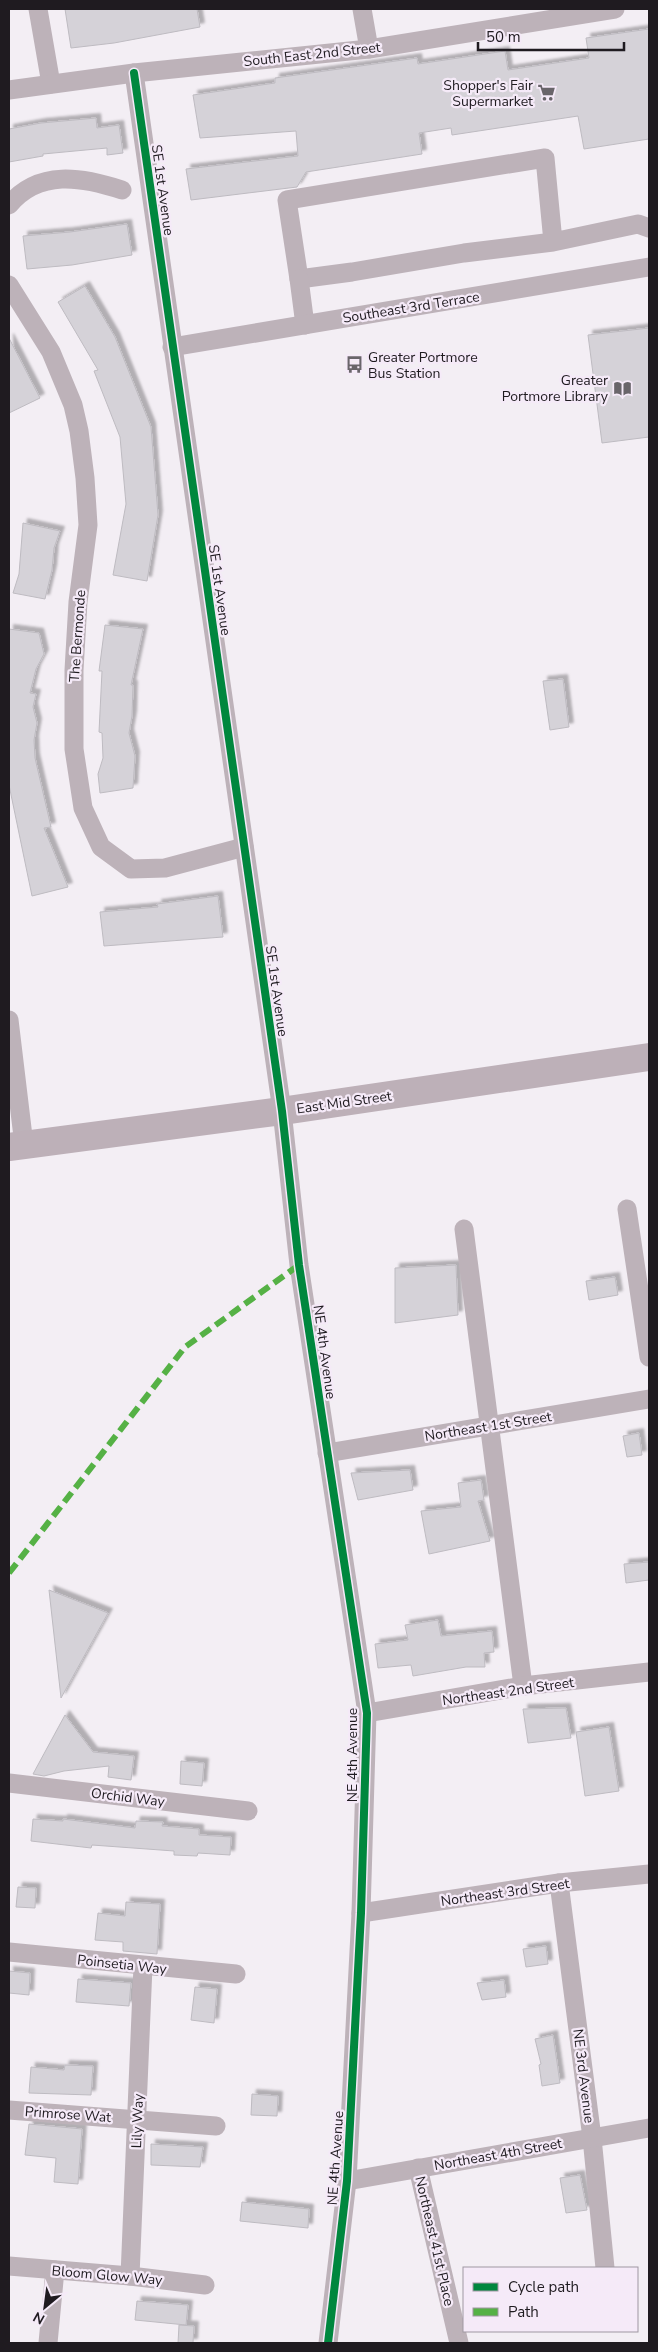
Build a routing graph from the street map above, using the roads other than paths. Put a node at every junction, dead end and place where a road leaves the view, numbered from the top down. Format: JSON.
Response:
{"nodes":[{"id":1,"x":38,"y":9,"type":"edge"},
{"id":2,"x":362,"y":9,"type":"edge"},
{"id":3,"x":614,"y":9,"type":"edge"},
{"id":4,"x":369,"y":49,"type":"junction"},
{"id":5,"x":134,"y":73,"type":"junction"},
{"id":6,"x":51,"y":84,"type":"junction"},
{"id":7,"x":9,"y":90,"type":"edge"},
{"id":8,"x":122,"y":190,"type":"dead end"},
{"id":9,"x":9,"y":205,"type":"edge"},
{"id":10,"x":649,"y":228,"type":"edge"},
{"id":11,"x":553,"y":242,"type":"junction"},
{"id":12,"x":649,"y":267,"type":"edge"},
{"id":13,"x":299,"y":279,"type":"junction"},
{"id":14,"x":9,"y":285,"type":"edge"},
{"id":15,"x":305,"y":325,"type":"junction"},
{"id":16,"x":172,"y":347,"type":"junction"},
{"id":17,"x":244,"y":848,"type":"junction"},
{"id":18,"x":9,"y":1026,"type":"edge"},
{"id":19,"x":649,"y":1057,"type":"edge"},
{"id":20,"x":282,"y":1111,"type":"junction"},
{"id":21,"x":16,"y":1146,"type":"edge"},
{"id":22,"x":627,"y":1209,"type":"dead end"},
{"id":23,"x":464,"y":1229,"type":"dead end"},
{"id":24,"x":649,"y":1357,"type":"edge"},
{"id":25,"x":649,"y":1399,"type":"edge"},
{"id":26,"x":489,"y":1426,"type":"junction"},
{"id":27,"x":327,"y":1453,"type":"junction"},
{"id":28,"x":649,"y":1672,"type":"edge"},
{"id":29,"x":523,"y":1686,"type":"junction"},
{"id":30,"x":366,"y":1713,"type":"junction"},
{"id":31,"x":9,"y":1783,"type":"edge"},
{"id":32,"x":248,"y":1811,"type":"dead end"},
{"id":33,"x":649,"y":1874,"type":"edge"},
{"id":34,"x":559,"y":1883,"type":"junction"},
{"id":35,"x":361,"y":1913,"type":"junction"},
{"id":36,"x":9,"y":1952,"type":"edge"},
{"id":37,"x":143,"y":1966,"type":"junction"},
{"id":38,"x":236,"y":1974,"type":"dead end"},
{"id":39,"x":9,"y":2110,"type":"edge"},
{"id":40,"x":137,"y":2119,"type":"junction"},
{"id":41,"x":216,"y":2126,"type":"dead end"},
{"id":42,"x":649,"y":2128,"type":"edge"},
{"id":43,"x":592,"y":2138,"type":"junction"},
{"id":44,"x":418,"y":2168,"type":"junction"},
{"id":45,"x":347,"y":2181,"type":"junction"},
{"id":46,"x":9,"y":2266,"type":"edge"},
{"id":47,"x":605,"y":2267,"type":"edge"},
{"id":48,"x":55,"y":2270,"type":"junction"},
{"id":49,"x":130,"y":2276,"type":"junction"},
{"id":50,"x":206,"y":2286,"type":"dead end"},
{"id":51,"x":48,"y":2343,"type":"edge"},
{"id":52,"x":328,"y":2343,"type":"edge"},
{"id":53,"x":459,"y":2343,"type":"edge"}],
"edges":[{"from":1,"to":6,"type":"street"},
{"from":2,"to":4,"type":"street"},
{"from":3,"to":4,"type":"street","name":"South East 2nd Street"},
{"from":4,"to":5,"type":"street","name":"South East 2nd Street"},
{"from":5,"to":6,"type":"street","name":"South East 2nd Street"},
{"from":5,"to":16,"type":"street","name":"SE 1st Avenue"},
{"from":6,"to":7,"type":"street","name":"South East 2nd Street"},
{"from":8,"to":9,"type":"street"},
{"from":10,"to":11,"type":"street"},
{"from":11,"to":13,"type":"street"},
{"from":11,"to":13,"type":"street"},
{"from":12,"to":15,"type":"street","name":"Southeast 3rd Terrace"},
{"from":13,"to":15,"type":"street"},
{"from":14,"to":17,"type":"street","name":"The Bermonde"},
{"from":15,"to":16,"type":"street","name":"Southeast 3rd Terrace"},
{"from":16,"to":17,"type":"street","name":"SE 1st Avenue"},
{"from":17,"to":20,"type":"street","name":"SE 1st Avenue"},
{"from":18,"to":21,"type":"street"},
{"from":19,"to":20,"type":"street","name":"East Mid Street"},
{"from":20,"to":21,"type":"street","name":"East Mid Street"},
{"from":20,"to":27,"type":"street","name":"NE 4th Avenue"},
{"from":22,"to":24,"type":"street"},
{"from":23,"to":26,"type":"street"},
{"from":25,"to":26,"type":"street","name":"Northeast 1st Street"},
{"from":26,"to":27,"type":"street","name":"Northeast 1st Street"},
{"from":26,"to":29,"type":"street"},
{"from":27,"to":30,"type":"street","name":"NE 4th Avenue"},
{"from":28,"to":29,"type":"street","name":"Northeast 2nd Street"},
{"from":29,"to":30,"type":"street","name":"Northeast 2nd Street"},
{"from":30,"to":35,"type":"street","name":"NE 4th Avenue"},
{"from":31,"to":32,"type":"street","name":"Orchid Way"},
{"from":33,"to":34,"type":"street","name":"Northeast 3rd Street"},
{"from":34,"to":35,"type":"street","name":"Northeast 3rd Street"},
{"from":34,"to":43,"type":"street","name":"NE 3rd Avenue"},
{"from":35,"to":45,"type":"street","name":"NE 4th Avenue"},
{"from":36,"to":37,"type":"street","name":"Poinsetia Way"},
{"from":37,"to":38,"type":"street","name":"Poinsetia Way"},
{"from":37,"to":40,"type":"street","name":"Lily Way"},
{"from":39,"to":40,"type":"street","name":"Primrose Wat"},
{"from":40,"to":41,"type":"street","name":"Primrose Wat"},
{"from":40,"to":49,"type":"street","name":"Lily Way"},
{"from":42,"to":43,"type":"street","name":"Northeast 4th Street"},
{"from":43,"to":44,"type":"street","name":"Northeast 4th Street"},
{"from":43,"to":47,"type":"street","name":"NE 3rd Avenue"},
{"from":44,"to":45,"type":"street","name":"Northeast 4th Street"},
{"from":44,"to":53,"type":"street","name":"Northeast 41st Place"},
{"from":45,"to":52,"type":"street","name":"NE 4th Avenue"},
{"from":46,"to":48,"type":"street","name":"Bloom Glow Way"},
{"from":48,"to":49,"type":"street","name":"Bloom Glow Way"},
{"from":48,"to":51,"type":"street"},
{"from":49,"to":50,"type":"street","name":"Bloom Glow Way"}]}
